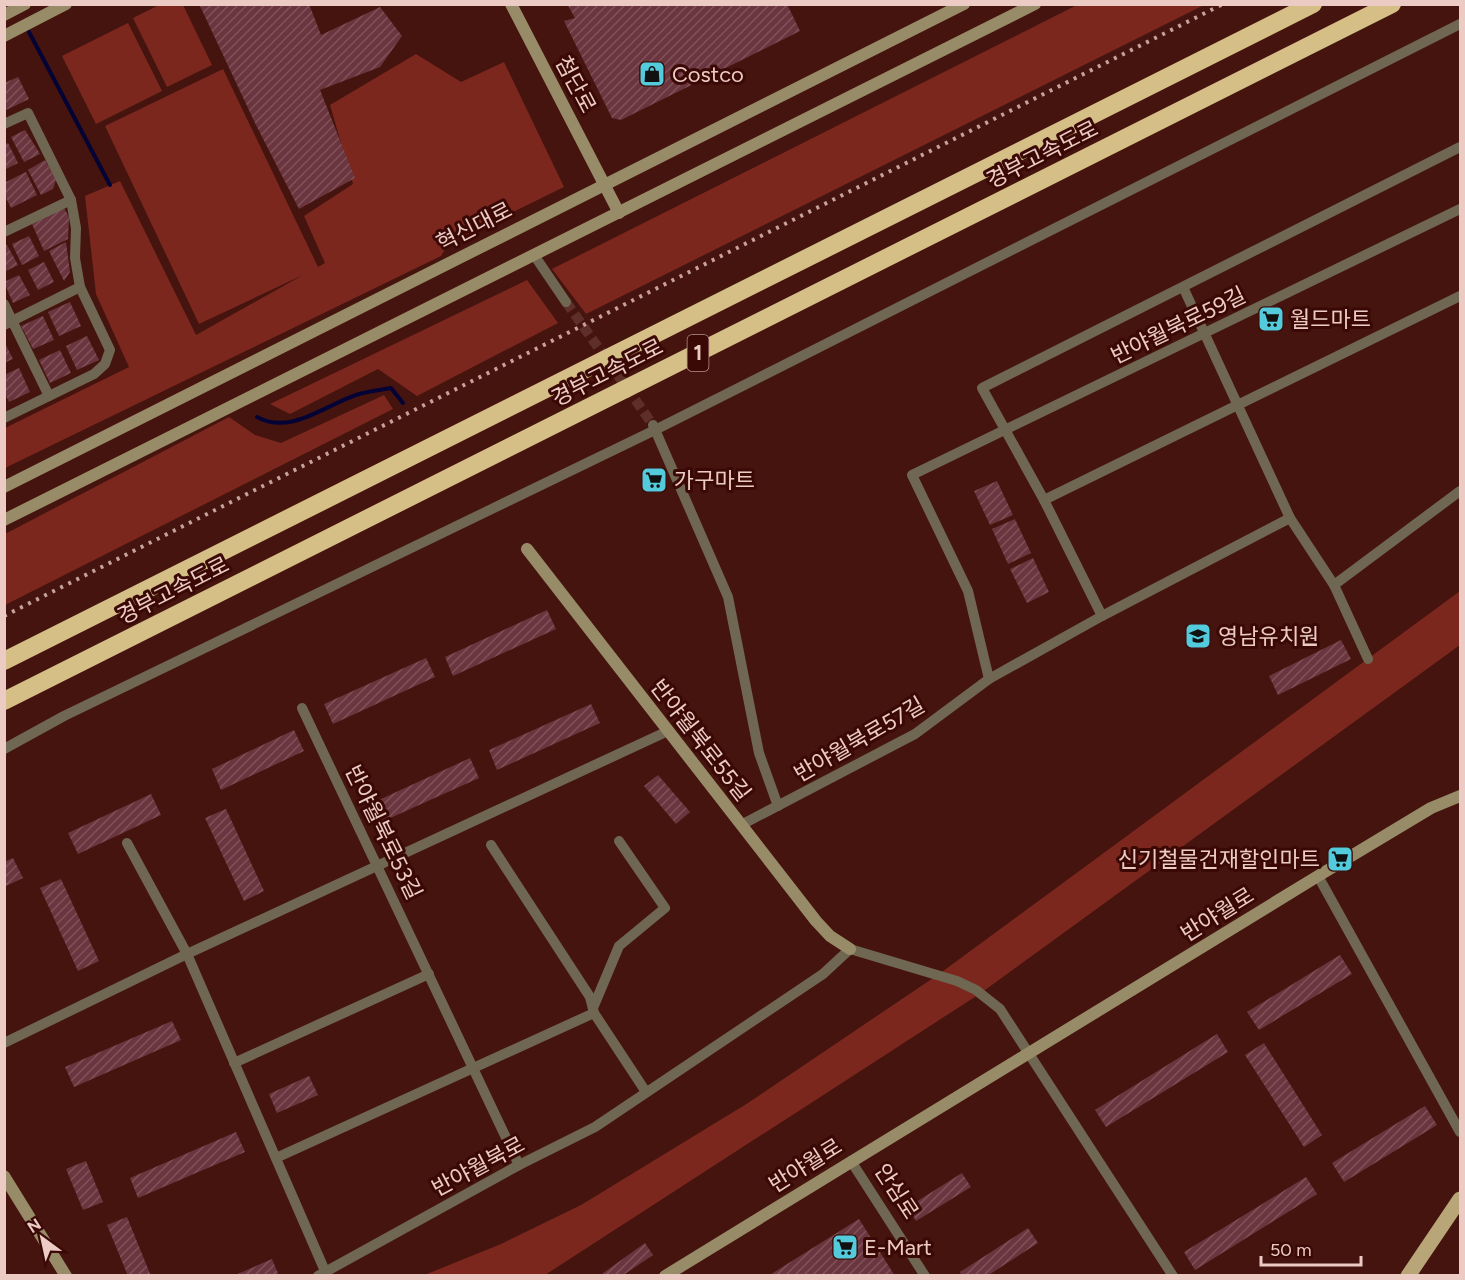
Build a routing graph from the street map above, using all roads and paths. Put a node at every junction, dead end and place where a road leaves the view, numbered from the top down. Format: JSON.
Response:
{"nodes":[{"id":1,"x":25,"y":4,"type":"edge"},
{"id":2,"x":66,"y":4,"type":"edge"},
{"id":3,"x":511,"y":4,"type":"edge"},
{"id":4,"x":964,"y":4,"type":"edge"},
{"id":5,"x":1035,"y":4,"type":"edge"},
{"id":6,"x":1312,"y":4,"type":"edge"},
{"id":7,"x":1392,"y":4,"type":"edge"},
{"id":8,"x":46,"y":9,"type":"edge"},
{"id":9,"x":4,"y":15,"type":"edge"},
{"id":10,"x":1461,"y":24,"type":"edge"},
{"id":11,"x":4,"y":36,"type":"edge"},
{"id":12,"x":4,"y":124,"type":"edge"},
{"id":13,"x":1461,"y":147,"type":"edge"},
{"id":14,"x":604,"y":184,"type":"junction"},
{"id":15,"x":71,"y":200,"type":"junction"},
{"id":16,"x":1461,"y":209,"type":"edge"},
{"id":17,"x":619,"y":213,"type":"junction"},
{"id":18,"x":4,"y":232,"type":"edge"},
{"id":19,"x":534,"y":255,"type":"junction"},
{"id":20,"x":80,"y":287,"type":"junction"},
{"id":21,"x":1183,"y":287,"type":"junction"},
{"id":22,"x":1461,"y":296,"type":"edge"},
{"id":23,"x":566,"y":302,"type":"tunnel mouth"},
{"id":24,"x":4,"y":304,"type":"edge"},
{"id":25,"x":9,"y":323,"type":"edge"},
{"id":26,"x":1204,"y":333,"type":"junction"},
{"id":27,"x":49,"y":396,"type":"junction"},
{"id":28,"x":1239,"y":405,"type":"junction"},
{"id":29,"x":4,"y":418,"type":"edge"},
{"id":30,"x":654,"y":427,"type":"junction"},
{"id":31,"x":1004,"y":430,"type":"junction"},
{"id":32,"x":4,"y":487,"type":"edge"},
{"id":33,"x":1461,"y":491,"type":"edge"},
{"id":34,"x":1044,"y":500,"type":"junction"},
{"id":35,"x":1290,"y":518,"type":"junction"},
{"id":36,"x":4,"y":520,"type":"edge"},
{"id":37,"x":526,"y":549,"type":"dead end"},
{"id":38,"x":1334,"y":585,"type":"junction"},
{"id":39,"x":1102,"y":616,"type":"junction"},
{"id":40,"x":1368,"y":659,"type":"dead end"},
{"id":41,"x":4,"y":661,"type":"edge"},
{"id":42,"x":989,"y":680,"type":"junction"},
{"id":43,"x":4,"y":701,"type":"edge"},
{"id":44,"x":302,"y":708,"type":"dead end"},
{"id":45,"x":668,"y":731,"type":"junction"},
{"id":46,"x":4,"y":749,"type":"edge"},
{"id":47,"x":1461,"y":796,"type":"edge"},
{"id":48,"x":778,"y":806,"type":"junction"},
{"id":49,"x":741,"y":825,"type":"junction"},
{"id":50,"x":619,"y":842,"type":"dead end"},
{"id":51,"x":128,"y":843,"type":"dead end"},
{"id":52,"x":491,"y":845,"type":"dead end"},
{"id":53,"x":378,"y":865,"type":"junction"},
{"id":54,"x":1318,"y":876,"type":"junction"},
{"id":55,"x":850,"y":949,"type":"junction"},
{"id":56,"x":187,"y":954,"type":"junction"},
{"id":57,"x":429,"y":974,"type":"junction"},
{"id":58,"x":593,"y":1010,"type":"junction"},
{"id":59,"x":4,"y":1043,"type":"edge"},
{"id":60,"x":1029,"y":1054,"type":"junction"},
{"id":61,"x":234,"y":1063,"type":"junction"},
{"id":62,"x":473,"y":1068,"type":"junction"},
{"id":63,"x":646,"y":1092,"type":"junction"},
{"id":64,"x":1461,"y":1132,"type":"edge"},
{"id":65,"x":276,"y":1158,"type":"junction"},
{"id":66,"x":851,"y":1161,"type":"junction"},
{"id":67,"x":519,"y":1165,"type":"junction"},
{"id":68,"x":4,"y":1176,"type":"edge"},
{"id":69,"x":1461,"y":1199,"type":"edge"},
{"id":70,"x":683,"y":1271,"type":"edge"},
{"id":71,"x":322,"y":1273,"type":"edge"},
{"id":72,"x":66,"y":1275,"type":"edge"},
{"id":73,"x":665,"y":1275,"type":"edge"},
{"id":74,"x":925,"y":1275,"type":"edge"},
{"id":75,"x":1173,"y":1275,"type":"edge"},
{"id":76,"x":1408,"y":1275,"type":"edge"}],
"edges":[{"from":1,"to":9,"type":"main road"},
{"from":2,"to":8,"type":"main road"},
{"from":3,"to":14,"type":"main road","name":"첨단로"},
{"from":4,"to":14,"type":"main road","name":"혁신대로"},
{"from":5,"to":17,"type":"main road"},
{"from":6,"to":41,"type":"highway","name":"경부고속도로","number":"1"},
{"from":7,"to":43,"type":"highway","name":"경부고속도로","number":"1"},
{"from":8,"to":11,"type":"main road"},
{"from":10,"to":30,"type":"street"},
{"from":12,"to":15,"type":"street"},
{"from":13,"to":21,"type":"street"},
{"from":14,"to":17,"type":"main road","name":"첨단로"},
{"from":14,"to":32,"type":"main road","name":"혁신대로"},
{"from":15,"to":18,"type":"street"},
{"from":15,"to":20,"type":"street"},
{"from":16,"to":26,"type":"street","name":"반야월북로59길"},
{"from":17,"to":19,"type":"main road"},
{"from":19,"to":23,"type":"street"},
{"from":19,"to":36,"type":"main road"},
{"from":20,"to":25,"type":"street"},
{"from":20,"to":27,"type":"street"},
{"from":21,"to":26,"type":"street"},
{"from":21,"to":31,"type":"street"},
{"from":22,"to":28,"type":"street"},
{"from":24,"to":25,"type":"street"},
{"from":25,"to":27,"type":"street"},
{"from":26,"to":28,"type":"street"},
{"from":26,"to":31,"type":"street","name":"반야월북로59길"},
{"from":27,"to":29,"type":"street"},
{"from":28,"to":34,"type":"street"},
{"from":28,"to":35,"type":"street"},
{"from":30,"to":46,"type":"street"},
{"from":30,"to":48,"type":"street"},
{"from":31,"to":34,"type":"street"},
{"from":31,"to":42,"type":"street","name":"반야월북로59길"},
{"from":33,"to":38,"type":"street"},
{"from":34,"to":39,"type":"street"},
{"from":35,"to":38,"type":"street"},
{"from":35,"to":39,"type":"street","name":"반야월북로57길"},
{"from":37,"to":45,"type":"main road","name":"반야월북로55길"},
{"from":38,"to":40,"type":"street"},
{"from":39,"to":42,"type":"street","name":"반야월북로57길"},
{"from":42,"to":48,"type":"street","name":"반야월북로57길"},
{"from":44,"to":53,"type":"street","name":"반야월북로53길"},
{"from":45,"to":49,"type":"main road","name":"반야월북로55길"},
{"from":45,"to":53,"type":"street"},
{"from":47,"to":54,"type":"main road","name":"반야월로"},
{"from":48,"to":49,"type":"street","name":"반야월북로57길"},
{"from":49,"to":55,"type":"main road","name":"반야월북로55길"},
{"from":50,"to":58,"type":"street"},
{"from":51,"to":56,"type":"street","name":"반야월북로"},
{"from":52,"to":58,"type":"street"},
{"from":53,"to":56,"type":"street"},
{"from":53,"to":57,"type":"street","name":"반야월북로53길"},
{"from":54,"to":60,"type":"main road","name":"반야월로"},
{"from":54,"to":64,"type":"street"},
{"from":55,"to":60,"type":"street"},
{"from":55,"to":63,"type":"street","name":"반야월북로"},
{"from":56,"to":59,"type":"street"},
{"from":56,"to":61,"type":"street","name":"반야월북로"},
{"from":57,"to":61,"type":"street"},
{"from":57,"to":62,"type":"street","name":"반야월북로53길"},
{"from":58,"to":62,"type":"street"},
{"from":58,"to":63,"type":"street"},
{"from":60,"to":66,"type":"main road","name":"반야월로"},
{"from":60,"to":75,"type":"street"},
{"from":61,"to":65,"type":"street","name":"반야월북로"},
{"from":62,"to":65,"type":"street"},
{"from":62,"to":67,"type":"street","name":"반야월북로53길"},
{"from":63,"to":67,"type":"street","name":"반야월북로"},
{"from":65,"to":71,"type":"street","name":"반야월북로"},
{"from":66,"to":70,"type":"main road","name":"반야월로"},
{"from":66,"to":74,"type":"street","name":"안심로"},
{"from":67,"to":71,"type":"street","name":"반야월북로"},
{"from":68,"to":72,"type":"main road"},
{"from":69,"to":76,"type":"main road"},
{"from":70,"to":73,"type":"main road","name":"반야월로"}]}
